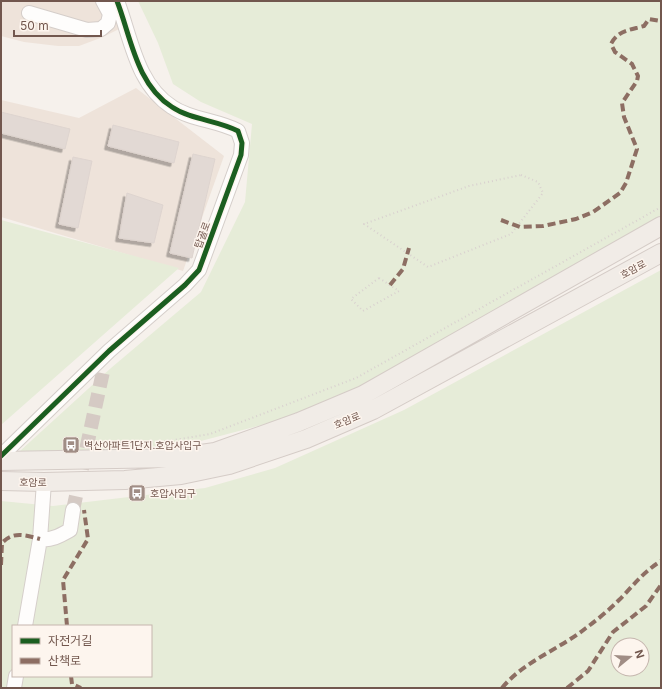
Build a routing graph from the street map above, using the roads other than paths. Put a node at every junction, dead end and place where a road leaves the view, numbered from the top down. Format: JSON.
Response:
{"nodes":[{"id":1,"x":103,"y":1,"type":"edge"},
{"id":2,"x":117,"y":1,"type":"edge"},
{"id":3,"x":29,"y":13,"type":"dead end"},
{"id":4,"x":661,"y":226,"type":"edge"},
{"id":5,"x":661,"y":253,"type":"edge"},
{"id":6,"x":109,"y":351,"type":"junction"},
{"id":7,"x":104,"y":367,"type":"tunnel mouth"},
{"id":8,"x":1,"y":456,"type":"edge"},
{"id":9,"x":1,"y":461,"type":"edge"},
{"id":10,"x":1,"y":481,"type":"edge"},
{"id":11,"x":44,"y":482,"type":"junction"},
{"id":12,"x":73,"y":510,"type":"tunnel mouth"},
{"id":13,"x":40,"y":539,"type":"junction"},
{"id":14,"x":24,"y":625,"type":"edge"},
{"id":15,"x":16,"y":677,"type":"edge"},
{"id":16,"x":14,"y":688,"type":"edge"}],
"edges":[{"from":1,"to":3,"type":"street"},
{"from":2,"to":6,"type":"street","name":"탑골로"},
{"from":4,"to":9,"type":"main road"},
{"from":5,"to":11,"type":"main road","name":"호암로"},
{"from":6,"to":7,"type":"street"},
{"from":6,"to":8,"type":"street","name":"탑골로"},
{"from":10,"to":11,"type":"main road","name":"호암로"},
{"from":11,"to":13,"type":"street"},
{"from":12,"to":13,"type":"street"},
{"from":13,"to":14,"type":"street"},
{"from":15,"to":16,"type":"street"}]}
